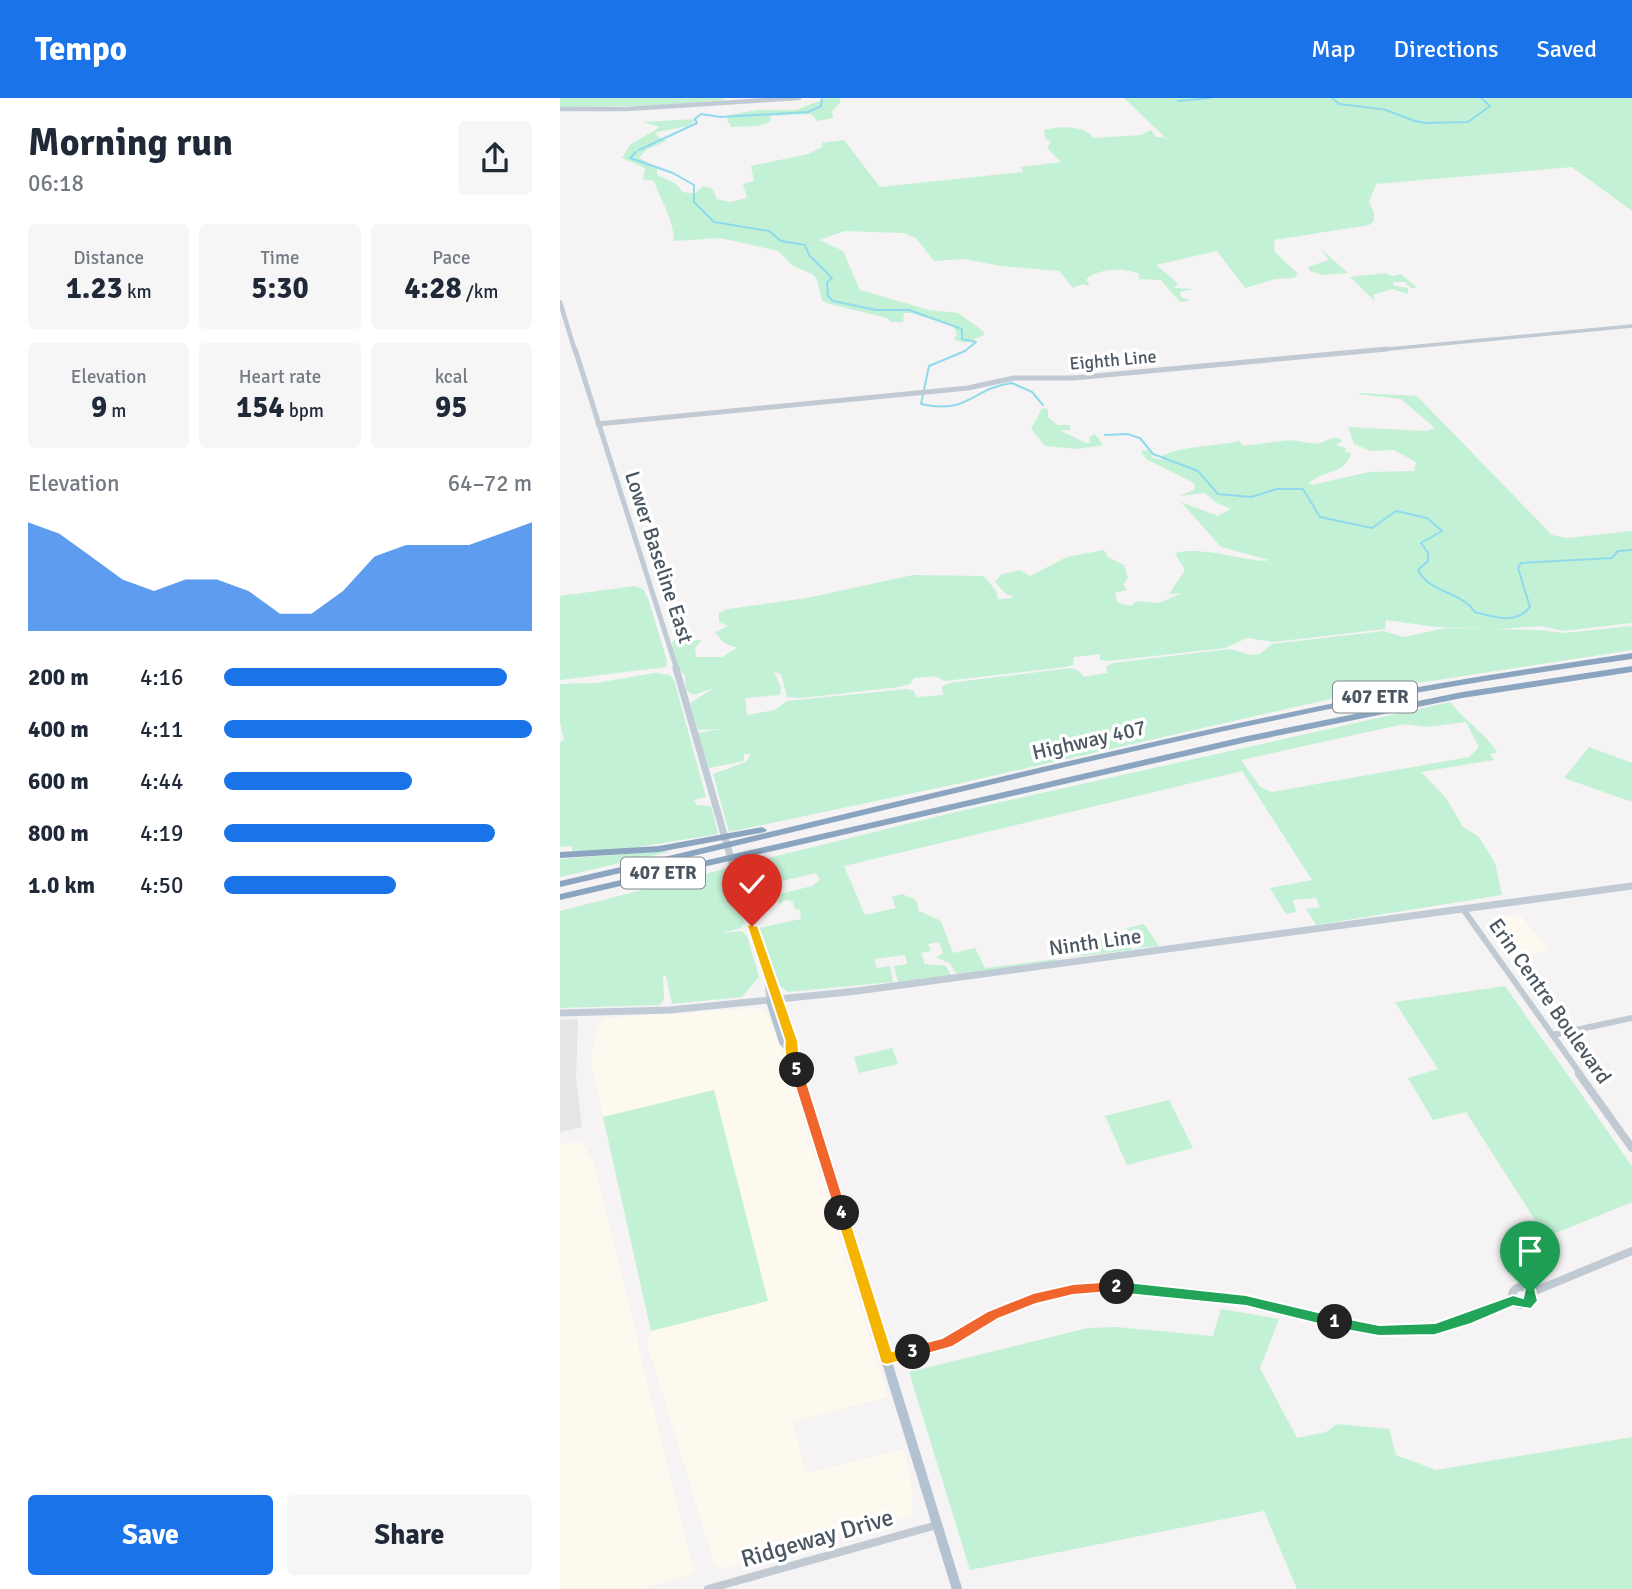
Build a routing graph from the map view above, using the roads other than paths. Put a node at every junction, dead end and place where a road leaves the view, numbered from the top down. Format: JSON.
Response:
{"nodes":[{"id":1,"x":799,"y":98,"type":"edge"},
{"id":2,"x":560,"y":109,"type":"edge"},
{"id":3,"x":560,"y":302,"type":"edge"},
{"id":4,"x":1632,"y":326,"type":"edge"},
{"id":5,"x":598,"y":424,"type":"junction"},
{"id":6,"x":1632,"y":656,"type":"edge"},
{"id":7,"x":1632,"y":669,"type":"edge"},
{"id":8,"x":832,"y":820,"type":"junction"},
{"id":9,"x":560,"y":855,"type":"edge"},
{"id":10,"x":744,"y":855,"type":"junction"},
{"id":11,"x":560,"y":884,"type":"edge"},
{"id":12,"x":1632,"y":886,"type":"edge"},
{"id":13,"x":560,"y":897,"type":"edge"},
{"id":14,"x":560,"y":904,"type":"edge"},
{"id":15,"x":1463,"y":909,"type":"junction"},
{"id":16,"x":774,"y":1001,"type":"junction"},
{"id":17,"x":560,"y":1013,"type":"edge"},
{"id":18,"x":1632,"y":1018,"type":"edge"},
{"id":19,"x":1552,"y":1035,"type":"junction"},
{"id":20,"x":1632,"y":1148,"type":"edge"},
{"id":21,"x":1632,"y":1251,"type":"edge"},
{"id":22,"x":887,"y":1359,"type":"junction"},
{"id":23,"x":937,"y":1525,"type":"junction"},
{"id":24,"x":708,"y":1589,"type":"edge"},
{"id":25,"x":957,"y":1589,"type":"edge"}],
"edges":[{"from":1,"to":2,"type":"main road"},
{"from":3,"to":5,"type":"main road","name":"Lower Baseline East"},
{"from":4,"to":5,"type":"street","name":"Eighth Line"},
{"from":5,"to":16,"type":"main road","name":"Lower Baseline East"},
{"from":6,"to":8,"type":"highway","name":"Highway 407","number":"407 ETR"},
{"from":7,"to":10,"type":"highway","name":"Highway 407","number":"407 ETR"},
{"from":8,"to":9,"type":"highway"},
{"from":8,"to":11,"type":"highway","name":"Highway 407","number":"407 ETR"},
{"from":10,"to":13,"type":"highway","name":"Highway 407","number":"407 ETR"},
{"from":10,"to":14,"type":"highway"},
{"from":12,"to":15,"type":"main road","name":"Ninth Line"},
{"from":15,"to":16,"type":"main road","name":"Ninth Line"},
{"from":15,"to":19,"type":"street","name":"Erin Centre Boulevard"},
{"from":16,"to":17,"type":"main road","name":"Ninth Line"},
{"from":16,"to":22,"type":"main road"},
{"from":18,"to":19,"type":"street"},
{"from":19,"to":20,"type":"street","name":"Erin Centre Boulevard"},
{"from":21,"to":22,"type":"street"},
{"from":22,"to":23,"type":"main road"},
{"from":23,"to":24,"type":"street","name":"Ridgeway Drive"},
{"from":23,"to":25,"type":"main road"}]}
